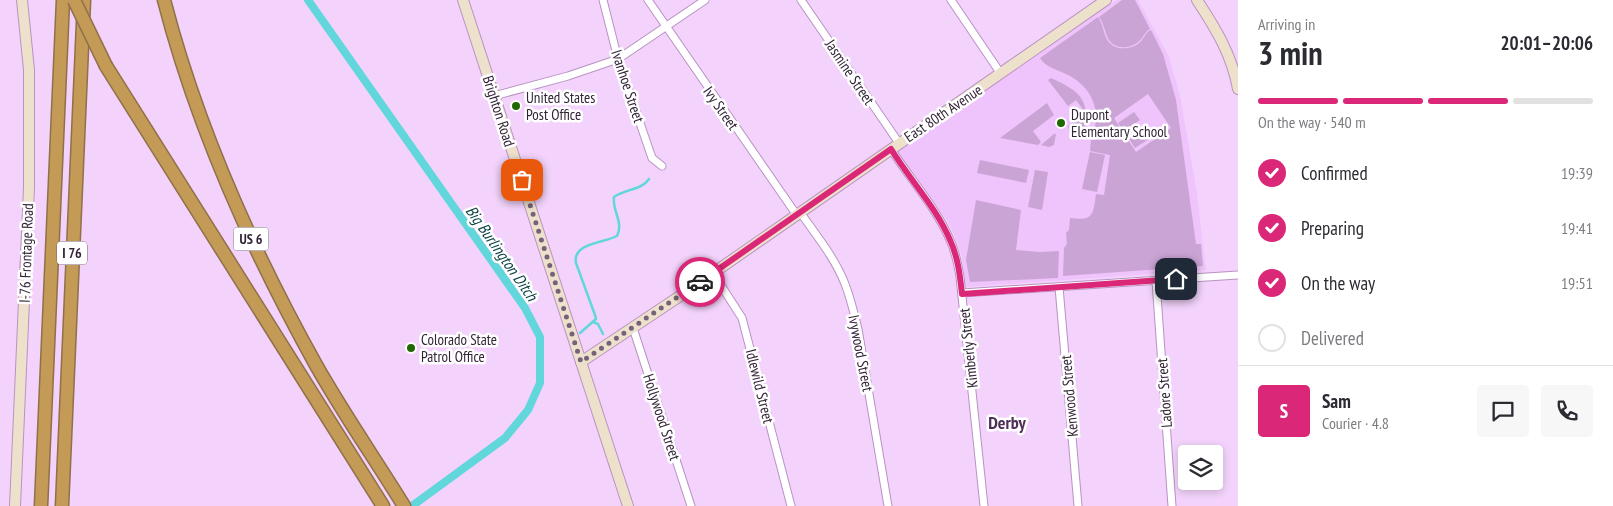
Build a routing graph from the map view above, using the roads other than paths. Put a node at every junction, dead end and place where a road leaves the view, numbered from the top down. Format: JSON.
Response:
{"nodes":[{"id":1,"x":22,"y":0,"type":"edge"},
{"id":2,"x":62,"y":0,"type":"edge"},
{"id":3,"x":74,"y":0,"type":"edge"},
{"id":4,"x":84,"y":0,"type":"edge"},
{"id":5,"x":164,"y":0,"type":"edge"},
{"id":6,"x":463,"y":0,"type":"edge"},
{"id":7,"x":602,"y":0,"type":"edge"},
{"id":8,"x":648,"y":0,"type":"edge"},
{"id":9,"x":705,"y":0,"type":"edge"},
{"id":10,"x":801,"y":0,"type":"edge"},
{"id":11,"x":951,"y":0,"type":"edge"},
{"id":12,"x":1106,"y":0,"type":"edge"},
{"id":13,"x":1197,"y":0,"type":"edge"},
{"id":14,"x":666,"y":27,"type":"junction"},
{"id":15,"x":618,"y":59,"type":"junction"},
{"id":16,"x":1001,"y":74,"type":"junction"},
{"id":17,"x":1238,"y":89,"type":"edge"},
{"id":18,"x":494,"y":96,"type":"junction"},
{"id":19,"x":895,"y":146,"type":"junction"},
{"id":20,"x":662,"y":166,"type":"dead end"},
{"id":21,"x":798,"y":213,"type":"junction"},
{"id":22,"x":713,"y":272,"type":"junction"},
{"id":23,"x":1238,"y":275,"type":"edge"},
{"id":24,"x":1156,"y":281,"type":"junction"},
{"id":25,"x":1059,"y":287,"type":"junction"},
{"id":26,"x":962,"y":294,"type":"junction"},
{"id":27,"x":632,"y":328,"type":"junction"},
{"id":28,"x":581,"y":362,"type":"junction"},
{"id":29,"x":366,"y":444,"type":"junction"},
{"id":30,"x":349,"y":453,"type":"junction"},
{"id":31,"x":402,"y":502,"type":"edge"},
{"id":32,"x":15,"y":506,"type":"edge"},
{"id":33,"x":42,"y":506,"type":"edge"},
{"id":34,"x":62,"y":506,"type":"edge"},
{"id":35,"x":383,"y":506,"type":"edge"},
{"id":36,"x":628,"y":506,"type":"edge"},
{"id":37,"x":691,"y":506,"type":"edge"},
{"id":38,"x":791,"y":506,"type":"edge"},
{"id":39,"x":888,"y":506,"type":"edge"},
{"id":40,"x":984,"y":506,"type":"edge"},
{"id":41,"x":1078,"y":506,"type":"edge"},
{"id":42,"x":1172,"y":506,"type":"edge"}],
"edges":[{"from":1,"to":32,"type":"street","name":"I-76 Frontage Road"},
{"from":2,"to":33,"type":"highway","number":"I 76"},
{"from":3,"to":30,"type":"highway","number":"US 6","bridge":true},
{"from":4,"to":34,"type":"highway","number":"I 76"},
{"from":5,"to":29,"type":"highway","number":"US 6"},
{"from":6,"to":18,"type":"street","name":"Brighton Road"},
{"from":7,"to":15,"type":"street","name":"Ivanhoe Street"},
{"from":8,"to":14,"type":"street","name":"Ivy Street"},
{"from":9,"to":14,"type":"street"},
{"from":10,"to":19,"type":"street","name":"Jasmine Street"},
{"from":11,"to":16,"type":"street"},
{"from":12,"to":16,"type":"street","name":"East 80th Avenue"},
{"from":13,"to":17,"type":"street"},
{"from":14,"to":15,"type":"street"},
{"from":14,"to":21,"type":"street","name":"Ivy Street"},
{"from":15,"to":18,"type":"street"},
{"from":15,"to":20,"type":"street","name":"Ivanhoe Street"},
{"from":16,"to":19,"type":"street","name":"East 80th Avenue"},
{"from":18,"to":28,"type":"street","name":"Brighton Road"},
{"from":19,"to":21,"type":"street","name":"East 80th Avenue"},
{"from":19,"to":26,"type":"street","name":"Kimberly Street"},
{"from":21,"to":22,"type":"street","name":"East 80th Avenue"},
{"from":21,"to":39,"type":"street","name":"Ivywood Street"},
{"from":22,"to":27,"type":"street","name":"East 80th Avenue"},
{"from":22,"to":38,"type":"street","name":"Idlewild Street"},
{"from":23,"to":24,"type":"street"},
{"from":24,"to":25,"type":"street"},
{"from":24,"to":42,"type":"street","name":"Ladore Street"},
{"from":25,"to":26,"type":"street"},
{"from":25,"to":41,"type":"street","name":"Kenwood Street"},
{"from":26,"to":40,"type":"street","name":"Kimberly Street"},
{"from":27,"to":28,"type":"street","name":"East 80th Avenue"},
{"from":27,"to":37,"type":"street","name":"Hollywood Street"},
{"from":28,"to":36,"type":"street","name":"Brighton Road"},
{"from":29,"to":30,"type":"highway"},
{"from":29,"to":31,"type":"highway","number":"US 6"},
{"from":30,"to":35,"type":"highway","number":"US 6"}]}
